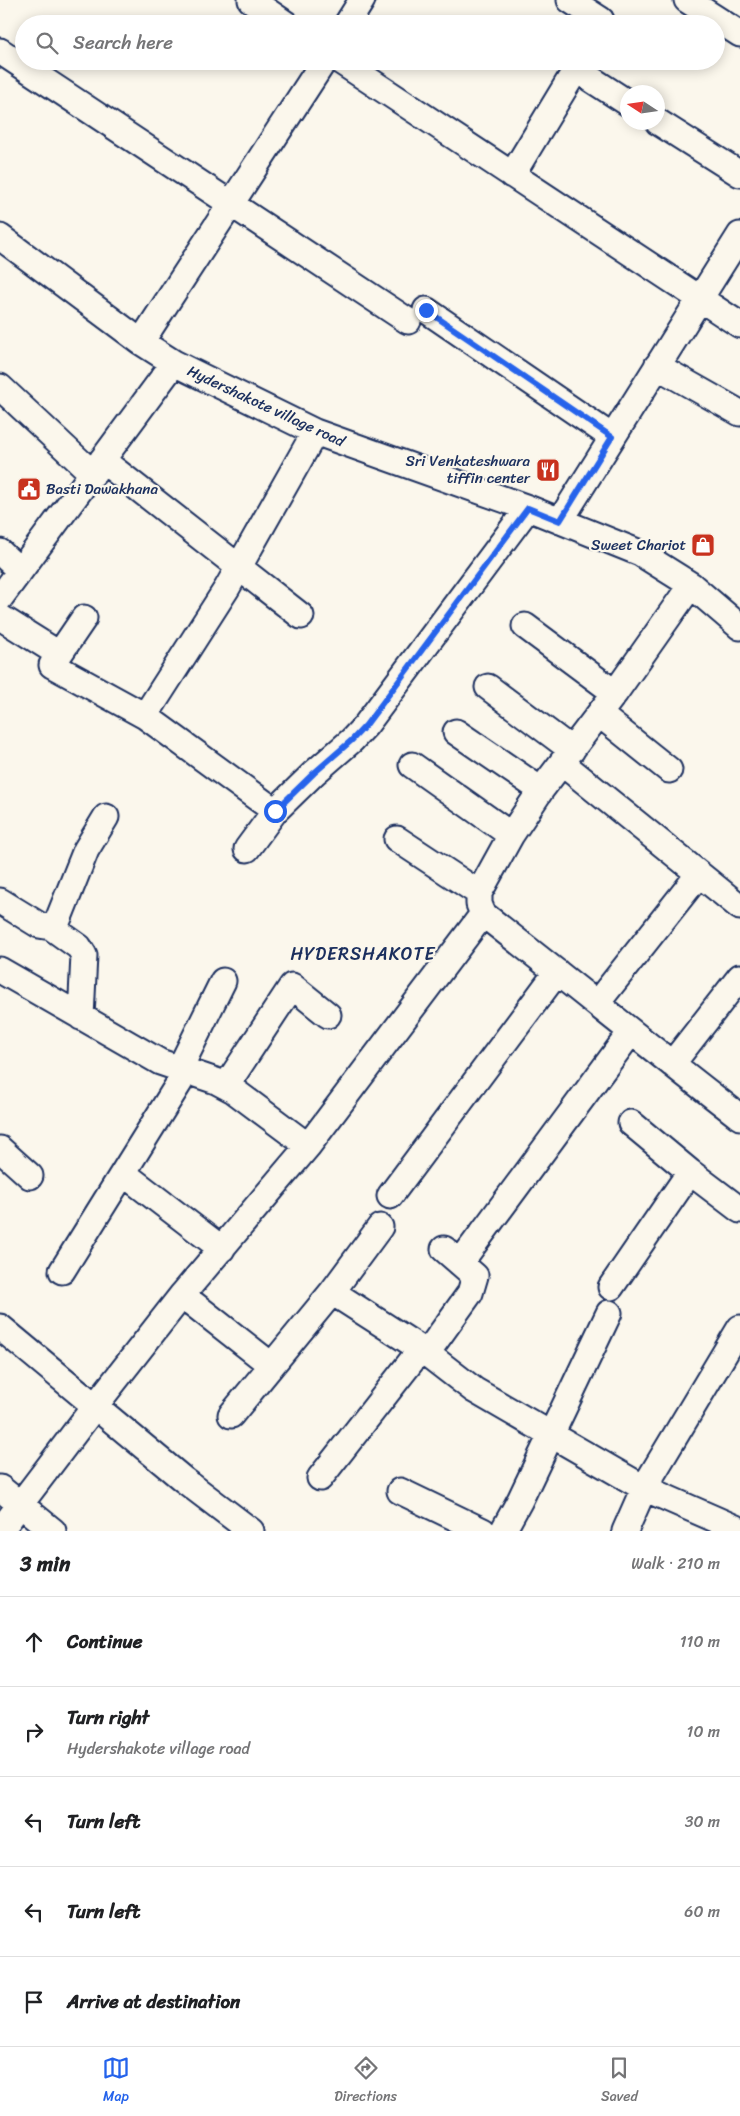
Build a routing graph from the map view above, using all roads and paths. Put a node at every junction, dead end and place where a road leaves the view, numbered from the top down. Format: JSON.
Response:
{"nodes":[{"id":1,"x":251,"y":0,"type":"edge"},
{"id":2,"x":362,"y":0,"type":"edge"},
{"id":3,"x":570,"y":0,"type":"edge"},
{"id":4,"x":687,"y":0,"type":"edge"},
{"id":5,"x":273,"y":15,"type":"edge"},
{"id":6,"x":353,"y":15,"type":"edge"},
{"id":7,"x":594,"y":15,"type":"edge"},
{"id":8,"x":710,"y":15,"type":"edge"},
{"id":9,"x":725,"y":24,"type":"edge"},
{"id":10,"x":740,"y":34,"type":"edge"},
{"id":11,"x":0,"y":51,"type":"edge"},
{"id":12,"x":15,"y":61,"type":"edge"},
{"id":13,"x":29,"y":70,"type":"edge"},
{"id":14,"x":318,"y":70,"type":"edge"},
{"id":15,"x":354,"y":70,"type":"edge"},
{"id":16,"x":577,"y":70,"type":"edge"},
{"id":17,"x":584,"y":70,"type":"edge"},
{"id":18,"x":620,"y":97,"type":"edge"},
{"id":19,"x":665,"y":126,"type":"edge"},
{"id":20,"x":740,"y":174,"type":"edge"},
{"id":21,"x":512,"y":175,"type":"junction"},
{"id":22,"x":230,"y":203,"type":"junction"},
{"id":23,"x":740,"y":235,"type":"edge"},
{"id":24,"x":0,"y":237,"type":"edge"},
{"id":25,"x":700,"y":299,"type":"junction"},
{"id":26,"x":740,"y":325,"type":"edge"},
{"id":27,"x":141,"y":342,"type":"junction"},
{"id":28,"x":174,"y":363,"type":"junction"},
{"id":29,"x":657,"y":366,"type":"junction"},
{"id":30,"x":0,"y":387,"type":"edge"},
{"id":31,"x":740,"y":413,"type":"edge"},
{"id":32,"x":315,"y":432,"type":"junction"},
{"id":33,"x":612,"y":437,"type":"junction"},
{"id":34,"x":98,"y":467,"type":"junction"},
{"id":35,"x":528,"y":508,"type":"junction"},
{"id":36,"x":560,"y":521,"type":"junction"},
{"id":37,"x":0,"y":552,"type":"edge"},
{"id":38,"x":238,"y":567,"type":"junction"},
{"id":39,"x":20,"y":571,"type":"junction"},
{"id":40,"x":691,"y":585,"type":"junction"},
{"id":41,"x":0,"y":598,"type":"edge"},
{"id":42,"x":301,"y":616,"type":"dead end"},
{"id":43,"x":0,"y":617,"type":"edge"},
{"id":44,"x":84,"y":618,"type":"dead end"},
{"id":45,"x":525,"y":626,"type":"dead end"},
{"id":46,"x":740,"y":626,"type":"edge"},
{"id":47,"x":59,"y":654,"type":"junction"},
{"id":48,"x":488,"y":687,"type":"dead end"},
{"id":49,"x":615,"y":693,"type":"junction"},
{"id":50,"x":598,"y":714,"type":"junction"},
{"id":51,"x":145,"y":716,"type":"junction"},
{"id":52,"x":456,"y":732,"type":"dead end"},
{"id":53,"x":567,"y":756,"type":"junction"},
{"id":54,"x":412,"y":765,"type":"dead end"},
{"id":55,"x":669,"y":770,"type":"dead end"},
{"id":56,"x":541,"y":790,"type":"junction"},
{"id":57,"x":275,"y":811,"type":"junction"},
{"id":58,"x":106,"y":817,"type":"dead end"},
{"id":59,"x":511,"y":835,"type":"junction"},
{"id":60,"x":397,"y":839,"type":"dead end"},
{"id":61,"x":247,"y":850,"type":"dead end"},
{"id":62,"x":699,"y":874,"type":"junction"},
{"id":63,"x":0,"y":901,"type":"edge"},
{"id":64,"x":481,"y":904,"type":"junction"},
{"id":65,"x":740,"y":907,"type":"edge"},
{"id":66,"x":51,"y":927,"type":"junction"},
{"id":67,"x":0,"y":970,"type":"edge"},
{"id":68,"x":557,"y":972,"type":"junction"},
{"id":69,"x":740,"y":977,"type":"edge"},
{"id":70,"x":223,"y":982,"type":"dead end"},
{"id":71,"x":597,"y":1003,"type":"junction"},
{"id":72,"x":328,"y":1015,"type":"dead end"},
{"id":73,"x":81,"y":1017,"type":"junction"},
{"id":74,"x":631,"y":1032,"type":"junction"},
{"id":75,"x":672,"y":1064,"type":"junction"},
{"id":76,"x":182,"y":1071,"type":"junction"},
{"id":77,"x":226,"y":1086,"type":"junction"},
{"id":78,"x":740,"y":1116,"type":"edge"},
{"id":79,"x":632,"y":1123,"type":"dead end"},
{"id":80,"x":308,"y":1146,"type":"junction"},
{"id":81,"x":0,"y":1149,"type":"edge"},
{"id":82,"x":690,"y":1172,"type":"junction"},
{"id":83,"x":123,"y":1173,"type":"junction"},
{"id":84,"x":30,"y":1176,"type":"dead end"},
{"id":85,"x":390,"y":1196,"type":"dead end"},
{"id":86,"x":740,"y":1210,"type":"edge"},
{"id":87,"x":380,"y":1228,"type":"dead end"},
{"id":88,"x":222,"y":1249,"type":"junction"},
{"id":89,"x":62,"y":1271,"type":"dead end"},
{"id":90,"x":611,"y":1287,"type":"dead end"},
{"id":91,"x":332,"y":1292,"type":"junction"},
{"id":92,"x":182,"y":1295,"type":"junction"},
{"id":93,"x":609,"y":1313,"type":"dead end"},
{"id":94,"x":0,"y":1327,"type":"edge"},
{"id":95,"x":740,"y":1328,"type":"edge"},
{"id":96,"x":424,"y":1351,"type":"junction"},
{"id":97,"x":271,"y":1365,"type":"junction"},
{"id":98,"x":95,"y":1406,"type":"junction"},
{"id":99,"x":231,"y":1415,"type":"dead end"},
{"id":100,"x":551,"y":1434,"type":"junction"},
{"id":101,"x":320,"y":1478,"type":"dead end"},
{"id":102,"x":0,"y":1488,"type":"edge"},
{"id":103,"x":644,"y":1488,"type":"junction"},
{"id":104,"x":400,"y":1491,"type":"dead end"},
{"id":105,"x":21,"y":1505,"type":"junction"},
{"id":106,"x":740,"y":1530,"type":"edge"},
{"id":107,"x":0,"y":1531,"type":"edge"},
{"id":108,"x":54,"y":1531,"type":"edge"},
{"id":109,"x":250,"y":1531,"type":"edge"},
{"id":110,"x":483,"y":1531,"type":"edge"},
{"id":111,"x":503,"y":1531,"type":"edge"},
{"id":112,"x":625,"y":1531,"type":"edge"}],
"edges":[{"from":1,"to":5,"type":"street"},
{"from":2,"to":6,"type":"street"},
{"from":3,"to":7,"type":"street"},
{"from":4,"to":8,"type":"street"},
{"from":9,"to":10,"type":"street"},
{"from":11,"to":12,"type":"street"},
{"from":13,"to":22,"type":"street"},
{"from":14,"to":22,"type":"street"},
{"from":15,"to":21,"type":"street"},
{"from":16,"to":21,"type":"street"},
{"from":17,"to":18,"type":"street"},
{"from":19,"to":20,"type":"street"},
{"from":21,"to":25,"type":"street"},
{"from":22,"to":27,"type":"street"},
{"from":22,"to":33,"type":"street"},
{"from":23,"to":25,"type":"street"},
{"from":24,"to":27,"type":"street","name":"Hydershakote village road"},
{"from":25,"to":26,"type":"street"},
{"from":25,"to":29,"type":"street"},
{"from":27,"to":28,"type":"street","name":"Hydershakote village road"},
{"from":28,"to":32,"type":"street","name":"Hydershakote village road"},
{"from":28,"to":34,"type":"street"},
{"from":29,"to":31,"type":"street"},
{"from":29,"to":33,"type":"street"},
{"from":30,"to":34,"type":"street"},
{"from":32,"to":35,"type":"street","name":"Hydershakote village road"},
{"from":32,"to":38,"type":"street"},
{"from":33,"to":36,"type":"street"},
{"from":34,"to":38,"type":"street"},
{"from":34,"to":39,"type":"street"},
{"from":35,"to":36,"type":"street","name":"Hydershakote village road"},
{"from":35,"to":57,"type":"street"},
{"from":36,"to":40,"type":"street","name":"Hydershakote village road"},
{"from":37,"to":39,"type":"street"},
{"from":38,"to":42,"type":"street"},
{"from":38,"to":51,"type":"street"},
{"from":39,"to":41,"type":"street"},
{"from":40,"to":46,"type":"street","name":"Hydershakote village road"},
{"from":40,"to":49,"type":"street"},
{"from":43,"to":47,"type":"street"},
{"from":44,"to":47,"type":"street"},
{"from":45,"to":49,"type":"street"},
{"from":47,"to":51,"type":"street"},
{"from":48,"to":53,"type":"street"},
{"from":49,"to":50,"type":"street"},
{"from":50,"to":53,"type":"street"},
{"from":50,"to":55,"type":"street"},
{"from":51,"to":57,"type":"street"},
{"from":52,"to":56,"type":"street"},
{"from":53,"to":56,"type":"street"},
{"from":53,"to":62,"type":"street"},
{"from":54,"to":59,"type":"street"},
{"from":56,"to":59,"type":"street"},
{"from":57,"to":61,"type":"street"},
{"from":58,"to":66,"type":"street"},
{"from":59,"to":64,"type":"street"},
{"from":60,"to":64,"type":"street"},
{"from":62,"to":65,"type":"street"},
{"from":62,"to":71,"type":"street"},
{"from":63,"to":66,"type":"street"},
{"from":64,"to":68,"type":"street"},
{"from":64,"to":80,"type":"street"},
{"from":66,"to":73,"type":"street"},
{"from":67,"to":73,"type":"street"},
{"from":68,"to":71,"type":"street"},
{"from":68,"to":85,"type":"street"},
{"from":69,"to":75,"type":"street"},
{"from":70,"to":76,"type":"street"},
{"from":71,"to":74,"type":"street"},
{"from":72,"to":77,"type":"street"},
{"from":73,"to":76,"type":"street"},
{"from":74,"to":75,"type":"street"},
{"from":74,"to":96,"type":"street"},
{"from":75,"to":78,"type":"street"},
{"from":76,"to":77,"type":"street"},
{"from":76,"to":83,"type":"street"},
{"from":77,"to":80,"type":"street"},
{"from":79,"to":82,"type":"street"},
{"from":80,"to":88,"type":"street"},
{"from":81,"to":84,"type":"street"},
{"from":82,"to":86,"type":"street"},
{"from":82,"to":90,"type":"street"},
{"from":83,"to":88,"type":"street"},
{"from":83,"to":89,"type":"street"},
{"from":87,"to":91,"type":"street"},
{"from":88,"to":92,"type":"street"},
{"from":91,"to":96,"type":"street"},
{"from":91,"to":97,"type":"street"},
{"from":92,"to":97,"type":"street"},
{"from":92,"to":98,"type":"street"},
{"from":93,"to":100,"type":"street"},
{"from":94,"to":98,"type":"street"},
{"from":95,"to":103,"type":"street"},
{"from":96,"to":100,"type":"street"},
{"from":96,"to":101,"type":"street"},
{"from":97,"to":99,"type":"street"},
{"from":98,"to":105,"type":"street"},
{"from":98,"to":109,"type":"street"},
{"from":100,"to":103,"type":"street"},
{"from":100,"to":111,"type":"street"},
{"from":102,"to":105,"type":"street"},
{"from":103,"to":106,"type":"street"},
{"from":103,"to":112,"type":"street"},
{"from":104,"to":110,"type":"street"},
{"from":105,"to":107,"type":"street"},
{"from":105,"to":108,"type":"street"}]}
